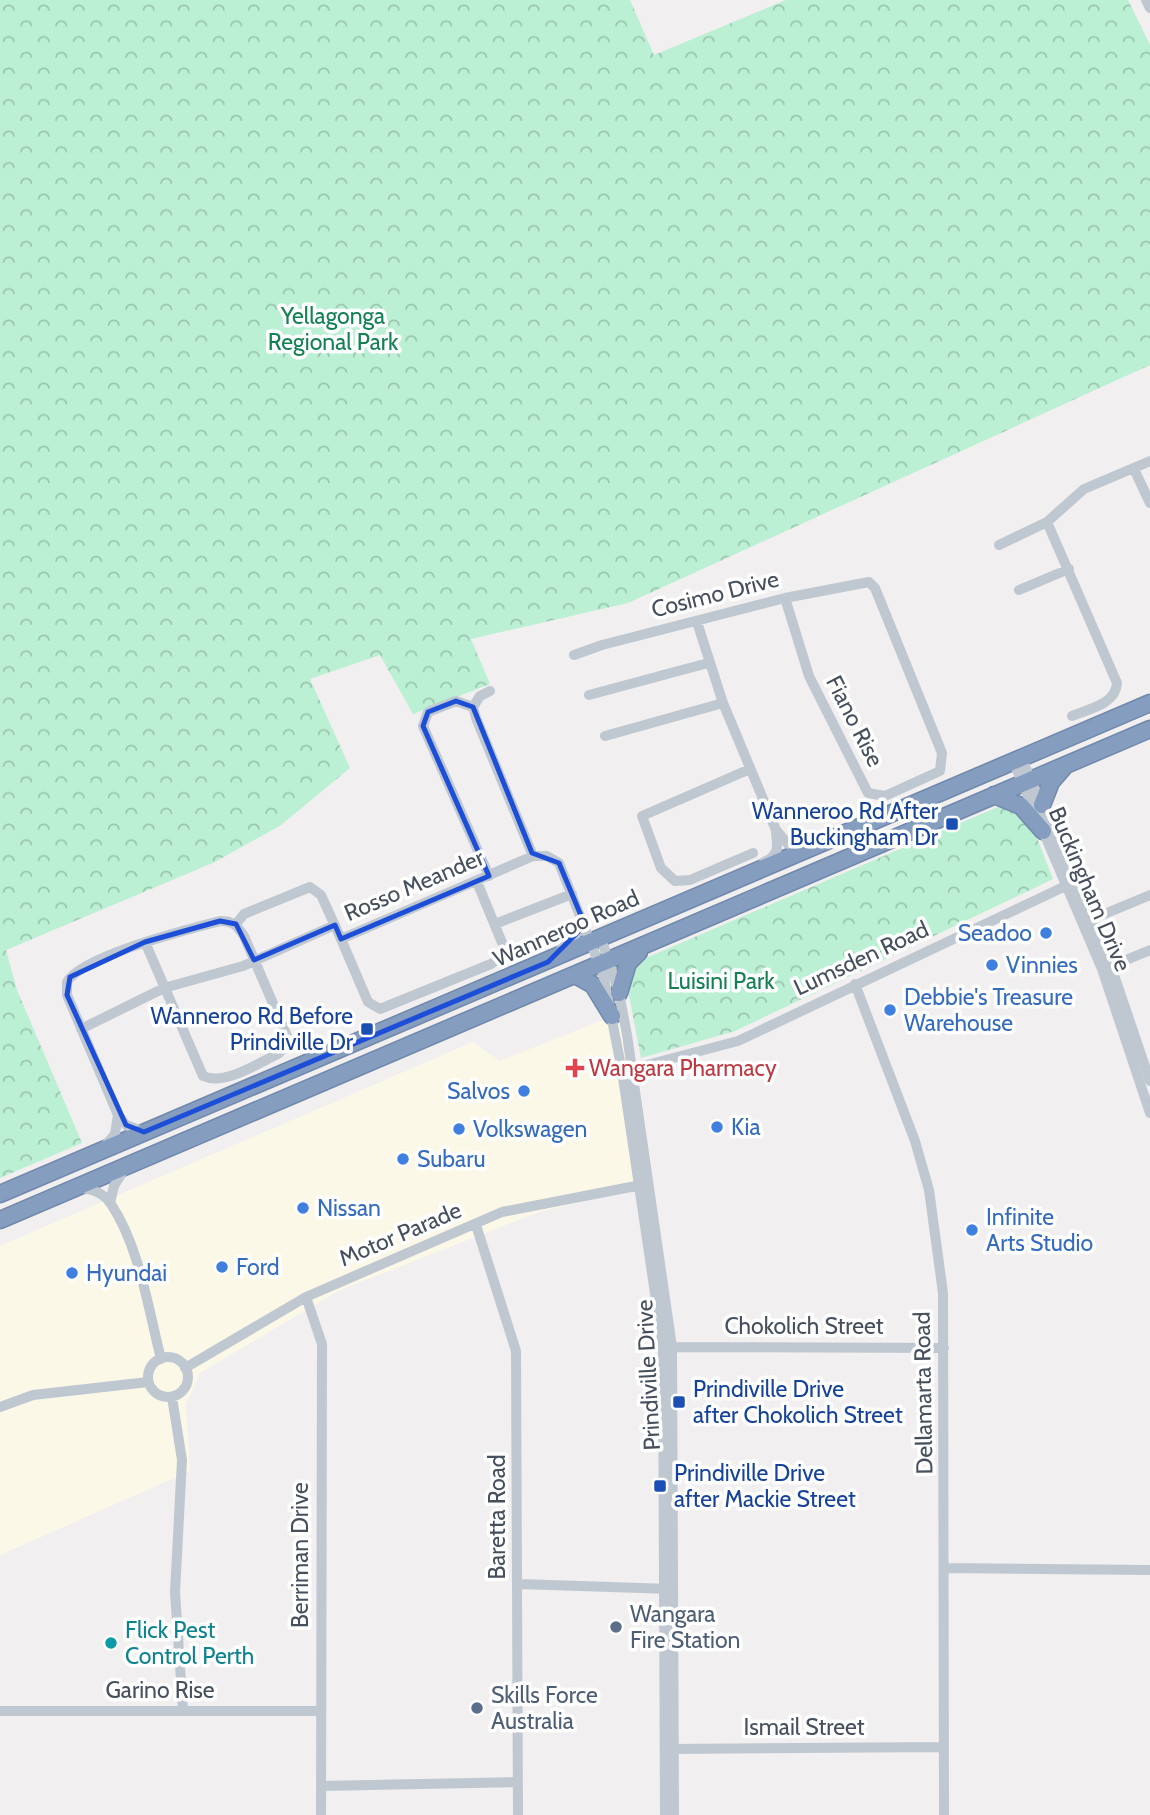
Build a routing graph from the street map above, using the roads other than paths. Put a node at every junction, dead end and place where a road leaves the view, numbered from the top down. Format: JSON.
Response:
{"nodes":[{"id":1,"x":1146,"y":0,"type":"edge"},
{"id":2,"x":1150,"y":8,"type":"edge"},
{"id":3,"x":1150,"y":461,"type":"edge"},
{"id":4,"x":1134,"y":469,"type":"junction"},
{"id":5,"x":1150,"y":503,"type":"edge"},
{"id":6,"x":1047,"y":522,"type":"junction"},
{"id":7,"x":999,"y":545,"type":"dead end"},
{"id":8,"x":1069,"y":569,"type":"junction"},
{"id":9,"x":869,"y":582,"type":"joint"},
{"id":10,"x":1019,"y":590,"type":"dead end"},
{"id":11,"x":785,"y":598,"type":"junction"},
{"id":12,"x":697,"y":622,"type":"junction"},
{"id":13,"x":573,"y":655,"type":"dead end"},
{"id":14,"x":708,"y":663,"type":"junction"},
{"id":15,"x":491,"y":691,"type":"dead end"},
{"id":16,"x":589,"y":695,"type":"dead end"},
{"id":17,"x":723,"y":703,"type":"junction"},
{"id":18,"x":1150,"y":703,"type":"edge"},
{"id":19,"x":473,"y":707,"type":"junction"},
{"id":20,"x":1072,"y":716,"type":"dead end"},
{"id":21,"x":1150,"y":729,"type":"edge"},
{"id":22,"x":605,"y":736,"type":"dead end"},
{"id":23,"x":1018,"y":761,"type":"junction"},
{"id":24,"x":1065,"y":765,"type":"junction"},
{"id":25,"x":750,"y":769,"type":"junction"},
{"id":26,"x":1027,"y":781,"type":"junction"},
{"id":27,"x":994,"y":795,"type":"junction"},
{"id":28,"x":1042,"y":805,"type":"junction"},
{"id":29,"x":776,"y":830,"type":"junction"},
{"id":30,"x":1043,"y":831,"type":"junction"},
{"id":31,"x":804,"y":851,"type":"junction"},
{"id":32,"x":753,"y":853,"type":"dead end"},
{"id":33,"x":533,"y":856,"type":"junction"},
{"id":34,"x":752,"y":873,"type":"junction"},
{"id":35,"x":489,"y":876,"type":"junction"},
{"id":36,"x":477,"y":882,"type":"junction"},
{"id":37,"x":1070,"y":884,"type":"junction"},
{"id":38,"x":572,"y":894,"type":"junction"},
{"id":39,"x":1150,"y":895,"type":"edge"},
{"id":40,"x":583,"y":918,"type":"junction"},
{"id":41,"x":1087,"y":921,"type":"junction"},
{"id":42,"x":236,"y":924,"type":"junction"},
{"id":43,"x":335,"y":925,"type":"junction"},
{"id":44,"x":495,"y":925,"type":"junction"},
{"id":45,"x":341,"y":939,"type":"junction"},
{"id":46,"x":597,"y":940,"type":"junction"},
{"id":47,"x":145,"y":942,"type":"junction"},
{"id":48,"x":649,"y":944,"type":"junction"},
{"id":49,"x":1150,"y":950,"type":"edge"},
{"id":50,"x":254,"y":960,"type":"junction"},
{"id":51,"x":548,"y":962,"type":"junction"},
{"id":52,"x":605,"y":963,"type":"junction"},
{"id":53,"x":1106,"y":968,"type":"junction"},
{"id":54,"x":577,"y":976,"type":"junction"},
{"id":55,"x":855,"y":984,"type":"junction"},
{"id":56,"x":164,"y":988,"type":"junction"},
{"id":57,"x":619,"y":993,"type":"junction"},
{"id":58,"x":612,"y":1016,"type":"junction"},
{"id":59,"x":81,"y":1029,"type":"junction"},
{"id":60,"x":627,"y":1070,"type":"junction"},
{"id":61,"x":1150,"y":1081,"type":"edge"},
{"id":62,"x":1150,"y":1113,"type":"edge"},
{"id":63,"x":118,"y":1115,"type":"junction"},
{"id":64,"x":145,"y":1132,"type":"junction"},
{"id":65,"x":102,"y":1150,"type":"junction"},
{"id":66,"x":125,"y":1168,"type":"junction"},
{"id":67,"x":644,"y":1184,"type":"junction"},
{"id":68,"x":78,"y":1187,"type":"junction"},
{"id":69,"x":0,"y":1194,"type":"edge"},
{"id":70,"x":110,"y":1203,"type":"junction"},
{"id":71,"x":0,"y":1220,"type":"edge"},
{"id":72,"x":476,"y":1225,"type":"junction"},
{"id":73,"x":306,"y":1297,"type":"junction"},
{"id":74,"x":668,"y":1347,"type":"junction"},
{"id":75,"x":944,"y":1348,"type":"junction"},
{"id":76,"x":161,"y":1359,"type":"junction"},
{"id":77,"x":185,"y":1368,"type":"junction"},
{"id":78,"x":148,"y":1382,"type":"junction"},
{"id":79,"x":172,"y":1397,"type":"junction"},
{"id":80,"x":0,"y":1407,"type":"edge"},
{"id":81,"x":946,"y":1568,"type":"junction"},
{"id":82,"x":1150,"y":1570,"type":"edge"},
{"id":83,"x":519,"y":1584,"type":"junction"},
{"id":84,"x":670,"y":1589,"type":"junction"},
{"id":85,"x":0,"y":1710,"type":"edge"},
{"id":86,"x":183,"y":1710,"type":"junction"},
{"id":87,"x":321,"y":1710,"type":"junction"},
{"id":88,"x":943,"y":1747,"type":"junction"},
{"id":89,"x":669,"y":1749,"type":"junction"},
{"id":90,"x":517,"y":1782,"type":"junction"},
{"id":91,"x":321,"y":1786,"type":"junction"},
{"id":92,"x":321,"y":1815,"type":"edge"},
{"id":93,"x":518,"y":1815,"type":"edge"},
{"id":94,"x":665,"y":1815,"type":"edge"},
{"id":95,"x":674,"y":1815,"type":"edge"},
{"id":96,"x":944,"y":1815,"type":"edge"}],
"edges":[{"from":1,"to":2,"type":"street"},
{"from":3,"to":4,"type":"street"},
{"from":4,"to":5,"type":"street"},
{"from":4,"to":6,"type":"street"},
{"from":6,"to":7,"type":"street"},
{"from":6,"to":8,"type":"street"},
{"from":8,"to":10,"type":"street"},
{"from":8,"to":20,"type":"street"},
{"from":9,"to":11,"type":"street","name":"Cosimo Drive"},
{"from":9,"to":11,"type":"street","name":"Fiano Rise"},
{"from":11,"to":12,"type":"street","name":"Cosimo Drive"},
{"from":12,"to":13,"type":"street","name":"Cosimo Drive"},
{"from":12,"to":14,"type":"street"},
{"from":14,"to":16,"type":"street"},
{"from":14,"to":17,"type":"street"},
{"from":15,"to":19,"type":"street"},
{"from":17,"to":22,"type":"street"},
{"from":17,"to":25,"type":"street"},
{"from":18,"to":23,"type":"highway","name":"Wanneroo Road"},
{"from":19,"to":33,"type":"street"},
{"from":19,"to":35,"type":"street"},
{"from":21,"to":24,"type":"highway","name":"Wanneroo Road"},
{"from":23,"to":26,"type":"street","name":"Buckingham Drive"},
{"from":23,"to":31,"type":"highway","name":"Wanneroo Road"},
{"from":24,"to":26,"type":"highway","name":"Wanneroo Road"},
{"from":24,"to":28,"type":"highway"},
{"from":25,"to":29,"type":"street"},
{"from":25,"to":32,"type":"street"},
{"from":26,"to":27,"type":"highway","name":"Wanneroo Road"},
{"from":26,"to":28,"type":"street","name":"Buckingham Drive"},
{"from":26,"to":30,"type":"street","name":"Buckingham Drive"},
{"from":27,"to":30,"type":"highway"},
{"from":27,"to":48,"type":"highway","name":"Wanneroo Road"},
{"from":28,"to":37,"type":"street","name":"Buckingham Drive"},
{"from":29,"to":31,"type":"street"},
{"from":29,"to":34,"type":"street"},
{"from":30,"to":37,"type":"street","name":"Buckingham Drive"},
{"from":31,"to":34,"type":"highway","name":"Wanneroo Road"},
{"from":33,"to":35,"type":"street","name":"Rosso Meander"},
{"from":33,"to":38,"type":"street"},
{"from":34,"to":46,"type":"highway","name":"Wanneroo Road"},
{"from":35,"to":36,"type":"street","name":"Rosso Meander"},
{"from":36,"to":44,"type":"street"},
{"from":36,"to":45,"type":"street","name":"Rosso Meander"},
{"from":37,"to":41,"type":"street","name":"Buckingham Drive"},
{"from":37,"to":55,"type":"street","name":"Lumsden Road"},
{"from":38,"to":40,"type":"street"},
{"from":38,"to":44,"type":"street"},
{"from":39,"to":41,"type":"street"},
{"from":40,"to":46,"type":"street"},
{"from":40,"to":51,"type":"street"},
{"from":41,"to":53,"type":"street","name":"Buckingham Drive"},
{"from":42,"to":43,"type":"street","name":"Rosso Meander"},
{"from":42,"to":47,"type":"street"},
{"from":42,"to":50,"type":"street"},
{"from":43,"to":45,"type":"street","name":"Rosso Meander"},
{"from":43,"to":50,"type":"street"},
{"from":44,"to":45,"type":"street"},
{"from":46,"to":51,"type":"highway","name":"Wanneroo Road"},
{"from":46,"to":52,"type":"street","name":"Prindiville Drive"},
{"from":47,"to":56,"type":"street"},
{"from":47,"to":59,"type":"street"},
{"from":48,"to":52,"type":"highway","name":"Wanneroo Road"},
{"from":48,"to":57,"type":"highway"},
{"from":49,"to":53,"type":"street"},
{"from":50,"to":56,"type":"street"},
{"from":50,"to":56,"type":"street"},
{"from":51,"to":64,"type":"highway","name":"Wanneroo Road"},
{"from":52,"to":54,"type":"highway","name":"Wanneroo Road"},
{"from":52,"to":57,"type":"street","name":"Prindiville Drive"},
{"from":52,"to":58,"type":"street","name":"Prindiville Drive"},
{"from":53,"to":61,"type":"street","name":"Buckingham Drive"},
{"from":53,"to":62,"type":"street","name":"Buckingham Drive"},
{"from":54,"to":58,"type":"highway"},
{"from":54,"to":66,"type":"highway","name":"Wanneroo Road"},
{"from":55,"to":60,"type":"street","name":"Lumsden Road"},
{"from":55,"to":75,"type":"street","name":"Dellamarta Road"},
{"from":56,"to":59,"type":"street"},
{"from":57,"to":60,"type":"street","name":"Prindiville Drive"},
{"from":58,"to":60,"type":"street","name":"Prindiville Drive"},
{"from":59,"to":63,"type":"street"},
{"from":60,"to":67,"type":"street","name":"Prindiville Drive"},
{"from":63,"to":64,"type":"street"},
{"from":63,"to":65,"type":"street"},
{"from":64,"to":65,"type":"highway","name":"Wanneroo Road"},
{"from":65,"to":69,"type":"highway","name":"Wanneroo Road"},
{"from":66,"to":68,"type":"highway","name":"Wanneroo Road"},
{"from":66,"to":70,"type":"street"},
{"from":67,"to":72,"type":"street","name":"Motor Parade"},
{"from":67,"to":74,"type":"street","name":"Prindiville Drive"},
{"from":68,"to":70,"type":"street"},
{"from":68,"to":71,"type":"highway","name":"Wanneroo Road"},
{"from":70,"to":76,"type":"street"},
{"from":72,"to":73,"type":"street","name":"Motor Parade"},
{"from":72,"to":83,"type":"street","name":"Baretta Road"},
{"from":73,"to":77,"type":"street","name":"Motor Parade"},
{"from":73,"to":87,"type":"street","name":"Berriman Drive"},
{"from":74,"to":75,"type":"street","name":"Chokolich Street"},
{"from":74,"to":84,"type":"street","name":"Prindiville Drive"},
{"from":75,"to":81,"type":"street","name":"Dellamarta Road"},
{"from":76,"to":77,"type":"street"},
{"from":76,"to":78,"type":"street"},
{"from":77,"to":79,"type":"street"},
{"from":78,"to":79,"type":"street"},
{"from":78,"to":80,"type":"street"},
{"from":79,"to":86,"type":"street"},
{"from":81,"to":82,"type":"street"},
{"from":81,"to":88,"type":"street","name":"Dellamarta Road"},
{"from":83,"to":84,"type":"street"},
{"from":83,"to":90,"type":"street","name":"Baretta Road"},
{"from":84,"to":89,"type":"street","name":"Prindiville Drive"},
{"from":85,"to":86,"type":"street","name":"Garino Rise"},
{"from":86,"to":87,"type":"street","name":"Garino Rise"},
{"from":87,"to":91,"type":"street","name":"Berriman Drive"},
{"from":88,"to":89,"type":"street","name":"Ismail Street"},
{"from":88,"to":96,"type":"street","name":"Dellamarta Road"},
{"from":89,"to":94,"type":"street","name":"Prindiville Drive"},
{"from":89,"to":95,"type":"street","name":"Prindiville Drive"},
{"from":90,"to":91,"type":"street"},
{"from":90,"to":93,"type":"street","name":"Baretta Road"},
{"from":91,"to":92,"type":"street","name":"Berriman Drive"}]}
